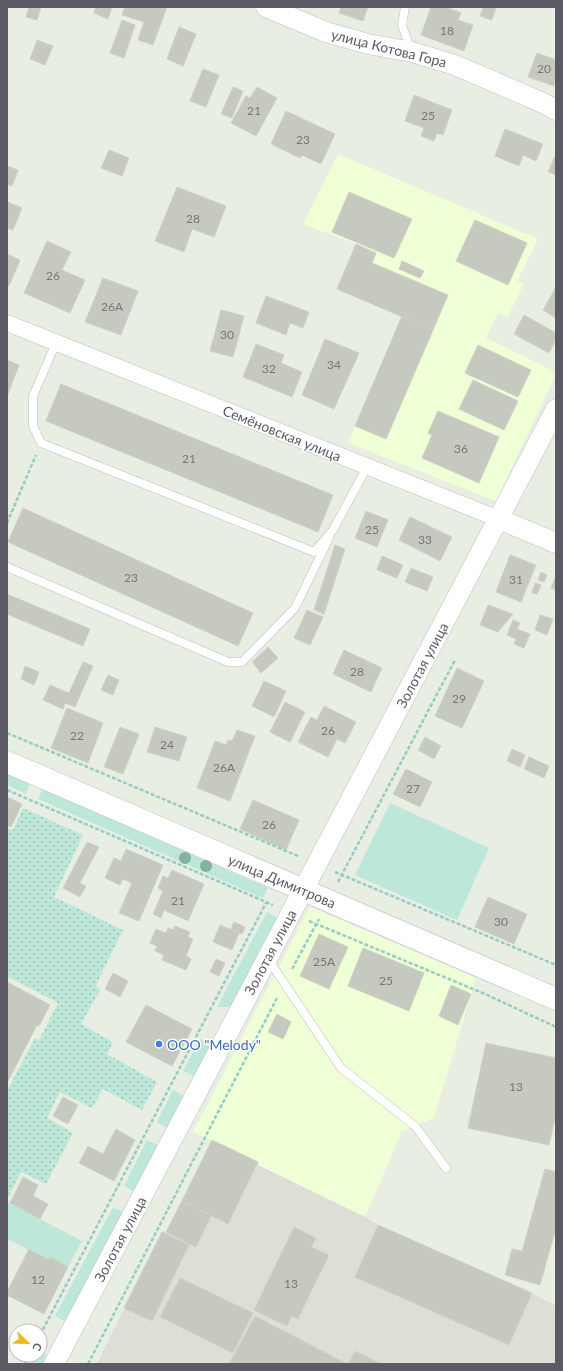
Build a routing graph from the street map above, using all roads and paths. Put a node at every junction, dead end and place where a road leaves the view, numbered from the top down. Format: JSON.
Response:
{"nodes":[{"id":1,"x":266,"y":7,"type":"edge"},
{"id":2,"x":405,"y":7,"type":"edge"},
{"id":3,"x":412,"y":52,"type":"junction"},
{"id":4,"x":556,"y":110,"type":"edge"},
{"id":5,"x":7,"y":324,"type":"edge"},
{"id":6,"x":56,"y":343,"type":"junction"},
{"id":7,"x":556,"y":409,"type":"edge"},
{"id":8,"x":41,"y":444,"type":"junction"},
{"id":9,"x":366,"y":467,"type":"junction"},
{"id":10,"x":499,"y":519,"type":"junction"},
{"id":11,"x":7,"y":523,"type":"edge"},
{"id":12,"x":333,"y":530,"type":"junction"},
{"id":13,"x":556,"y":543,"type":"edge"},
{"id":14,"x":7,"y":567,"type":"edge"},
{"id":15,"x":455,"y":660,"type":"dead end"},
{"id":16,"x":7,"y":733,"type":"edge"},
{"id":17,"x":7,"y":762,"type":"edge"},
{"id":18,"x":303,"y":859,"type":"dead end"},
{"id":19,"x":329,"y":870,"type":"dead end"},
{"id":20,"x":342,"y":875,"type":"junction"},
{"id":21,"x":303,"y":890,"type":"junction"},
{"id":22,"x":328,"y":901,"type":"junction"},
{"id":23,"x":266,"y":903,"type":"dead end"},
{"id":24,"x":267,"y":958,"type":"junction"},
{"id":25,"x":556,"y":965,"type":"edge"},
{"id":26,"x":285,"y":984,"type":"junction"},
{"id":27,"x":556,"y":999,"type":"edge"},
{"id":28,"x":446,"y":1168,"type":"dead end"},
{"id":29,"x":46,"y":1323,"type":"edge"},
{"id":30,"x":54,"y":1364,"type":"edge"},
{"id":31,"x":88,"y":1364,"type":"edge"}],
"edges":[{"from":1,"to":3,"type":"street","name":"улица Котова Гора"},
{"from":2,"to":3,"type":"lane"},
{"from":3,"to":4,"type":"street","name":"улица Котова Гора"},
{"from":5,"to":6,"type":"street","name":"Семёновская улица"},
{"from":6,"to":8,"type":"lane"},
{"from":6,"to":9,"type":"street","name":"Семёновская улица"},
{"from":7,"to":10,"type":"street","name":"Золотая улица"},
{"from":8,"to":11,"type":"path"},
{"from":8,"to":12,"type":"lane"},
{"from":9,"to":10,"type":"street","name":"Семёновская улица"},
{"from":9,"to":12,"type":"lane"},
{"from":10,"to":13,"type":"street","name":"Семёновская улица"},
{"from":10,"to":21,"type":"street","name":"Золотая улица"},
{"from":12,"to":14,"type":"lane"},
{"from":15,"to":20,"type":"path"},
{"from":16,"to":18,"type":"path"},
{"from":17,"to":21,"type":"main road","name":"улица Димитрова"},
{"from":19,"to":20,"type":"path"},
{"from":20,"to":22,"type":"path"},
{"from":20,"to":25,"type":"path"},
{"from":21,"to":22,"type":"main road","name":"улица Димитрова"},
{"from":21,"to":24,"type":"street","name":"Золотая улица"},
{"from":22,"to":26,"type":"path"},
{"from":22,"to":27,"type":"main road","name":"улица Димитрова"},
{"from":23,"to":29,"type":"path"},
{"from":24,"to":26,"type":"lane"},
{"from":24,"to":30,"type":"street","name":"Золотая улица"},
{"from":26,"to":28,"type":"lane"},
{"from":26,"to":31,"type":"path"}]}
